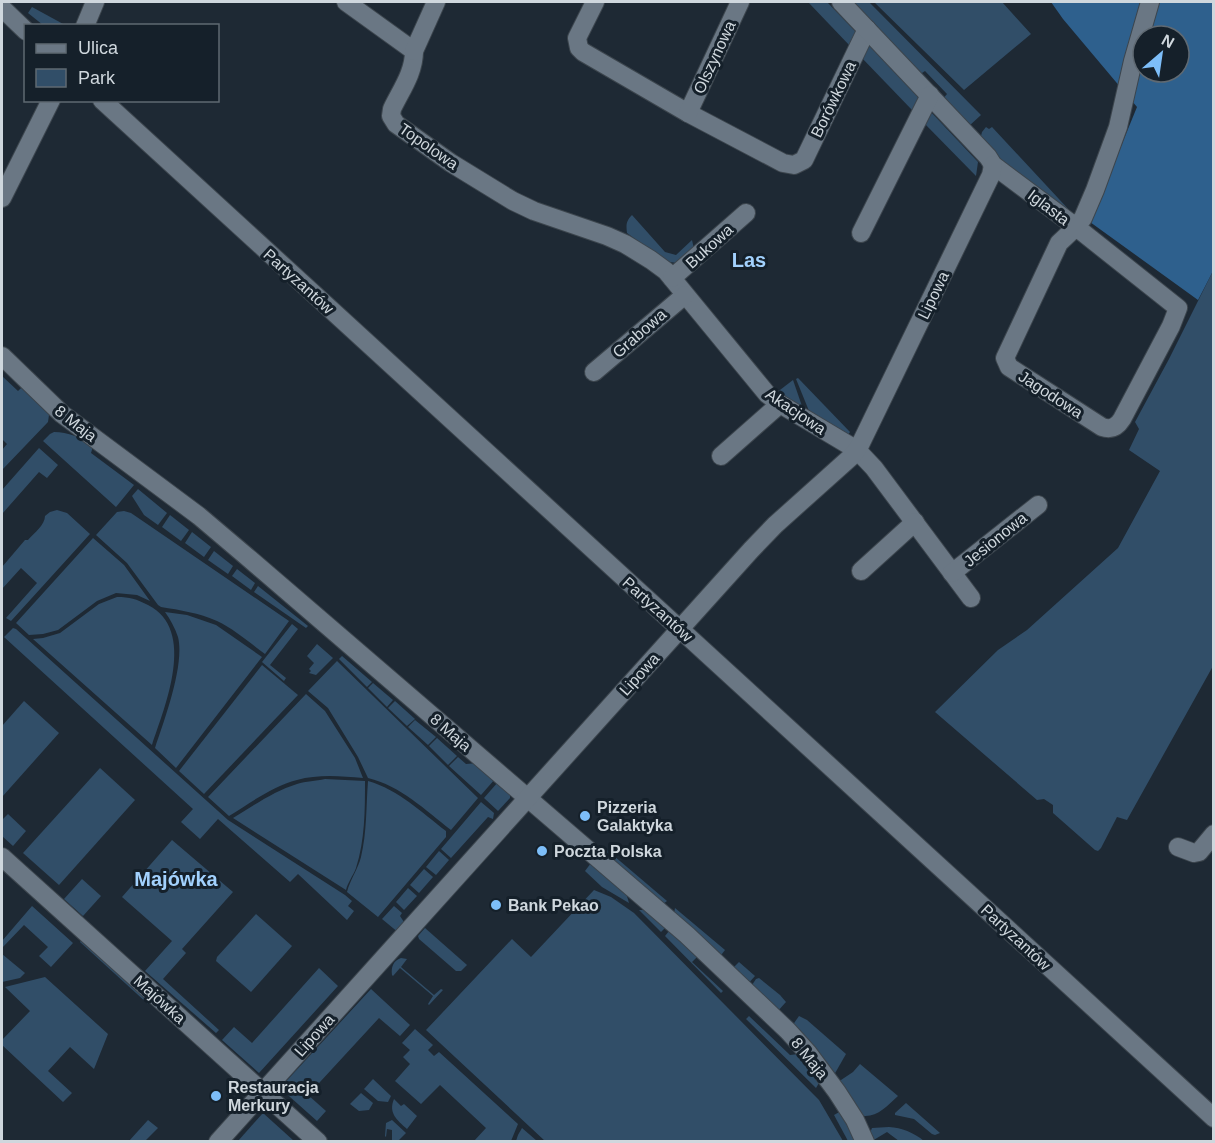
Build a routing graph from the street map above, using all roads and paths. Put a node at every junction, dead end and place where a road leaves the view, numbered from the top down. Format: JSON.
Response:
{"nodes":[{"id":1,"x":95,"y":2,"type":"edge"},
{"id":2,"x":346,"y":2,"type":"edge"},
{"id":3,"x":436,"y":2,"type":"edge"},
{"id":4,"x":595,"y":2,"type":"edge"},
{"id":5,"x":740,"y":2,"type":"edge"},
{"id":6,"x":841,"y":2,"type":"edge"},
{"id":7,"x":1150,"y":2,"type":"edge"},
{"id":8,"x":2,"y":8,"type":"edge"},
{"id":9,"x":86,"y":24,"type":"edge"},
{"id":10,"x":24,"y":29,"type":"edge"},
{"id":11,"x":867,"y":29,"type":"junction"},
{"id":12,"x":414,"y":51,"type":"junction"},
{"id":13,"x":930,"y":95,"type":"junction"},
{"id":14,"x":50,"y":102,"type":"edge"},
{"id":15,"x":104,"y":102,"type":"edge"},
{"id":16,"x":688,"y":113,"type":"junction"},
{"id":17,"x":993,"y":165,"type":"junction"},
{"id":18,"x":2,"y":198,"type":"edge"},
{"id":19,"x":541,"y":213,"type":"joint"},
{"id":20,"x":746,"y":213,"type":"dead end"},
{"id":21,"x":1076,"y":227,"type":"junction"},
{"id":22,"x":861,"y":233,"type":"dead end"},
{"id":23,"x":672,"y":278,"type":"junction"},
{"id":24,"x":685,"y":295,"type":"junction"},
{"id":25,"x":1178,"y":308,"type":"joint"},
{"id":26,"x":2,"y":356,"type":"edge"},
{"id":27,"x":594,"y":372,"type":"dead end"},
{"id":28,"x":780,"y":404,"type":"junction"},
{"id":29,"x":857,"y":450,"type":"junction"},
{"id":30,"x":720,"y":456,"type":"dead end"},
{"id":31,"x":1038,"y":505,"type":"dead end"},
{"id":32,"x":915,"y":522,"type":"junction"},
{"id":33,"x":861,"y":571,"type":"dead end"},
{"id":34,"x":952,"y":573,"type":"junction"},
{"id":35,"x":971,"y":598,"type":"dead end"},
{"id":36,"x":681,"y":629,"type":"junction"},
{"id":37,"x":528,"y":797,"type":"junction"},
{"id":38,"x":1214,"y":834,"type":"edge"},
{"id":39,"x":1178,"y":847,"type":"dead end"},
{"id":40,"x":2,"y":857,"type":"edge"},
{"id":41,"x":263,"y":1092,"type":"junction"},
{"id":42,"x":1214,"y":1118,"type":"edge"},
{"id":43,"x":218,"y":1142,"type":"edge"},
{"id":44,"x":318,"y":1142,"type":"edge"},
{"id":45,"x":865,"y":1142,"type":"edge"}],
"edges":[{"from":1,"to":9,"type":"street"},
{"from":2,"to":12,"type":"street"},
{"from":3,"to":12,"type":"street","name":"Topolowa"},
{"from":4,"to":16,"type":"street"},
{"from":5,"to":16,"type":"street","name":"Olszynowa"},
{"from":6,"to":11,"type":"street","name":"Iglasta"},
{"from":7,"to":21,"type":"street"},
{"from":8,"to":10,"type":"street"},
{"from":11,"to":13,"type":"street","name":"Iglasta"},
{"from":11,"to":16,"type":"street","name":"Borówkowa"},
{"from":12,"to":19,"type":"street","name":"Topolowa"},
{"from":13,"to":17,"type":"street","name":"Iglasta"},
{"from":13,"to":22,"type":"street"},
{"from":14,"to":18,"type":"street"},
{"from":15,"to":36,"type":"street","name":"Partyzantów"},
{"from":17,"to":21,"type":"street","name":"Iglasta"},
{"from":17,"to":29,"type":"street","name":"Lipowa"},
{"from":19,"to":23,"type":"street","name":"Akacjowa"},
{"from":20,"to":23,"type":"street","name":"Bukowa"},
{"from":21,"to":25,"type":"street","name":"Iglasta"},
{"from":21,"to":25,"type":"street","name":"Jagodowa"},
{"from":23,"to":24,"type":"street","name":"Akacjowa"},
{"from":24,"to":27,"type":"street","name":"Grabowa"},
{"from":24,"to":28,"type":"street","name":"Akacjowa"},
{"from":26,"to":37,"type":"street","name":"8 Maja"},
{"from":28,"to":29,"type":"street","name":"Akacjowa"},
{"from":28,"to":30,"type":"street"},
{"from":29,"to":32,"type":"street","name":"Akacjowa"},
{"from":29,"to":36,"type":"street","name":"Lipowa"},
{"from":31,"to":34,"type":"street","name":"Jesionowa"},
{"from":32,"to":33,"type":"street"},
{"from":32,"to":34,"type":"street","name":"Akacjowa"},
{"from":34,"to":35,"type":"street","name":"Akacjowa"},
{"from":36,"to":37,"type":"street","name":"Lipowa"},
{"from":36,"to":42,"type":"street","name":"Partyzantów"},
{"from":37,"to":41,"type":"street","name":"Lipowa"},
{"from":37,"to":45,"type":"street","name":"8 Maja"},
{"from":38,"to":39,"type":"street"},
{"from":40,"to":41,"type":"street","name":"Majówka"},
{"from":41,"to":43,"type":"street","name":"Lipowa"},
{"from":41,"to":44,"type":"street","name":"Majówka"}]}
